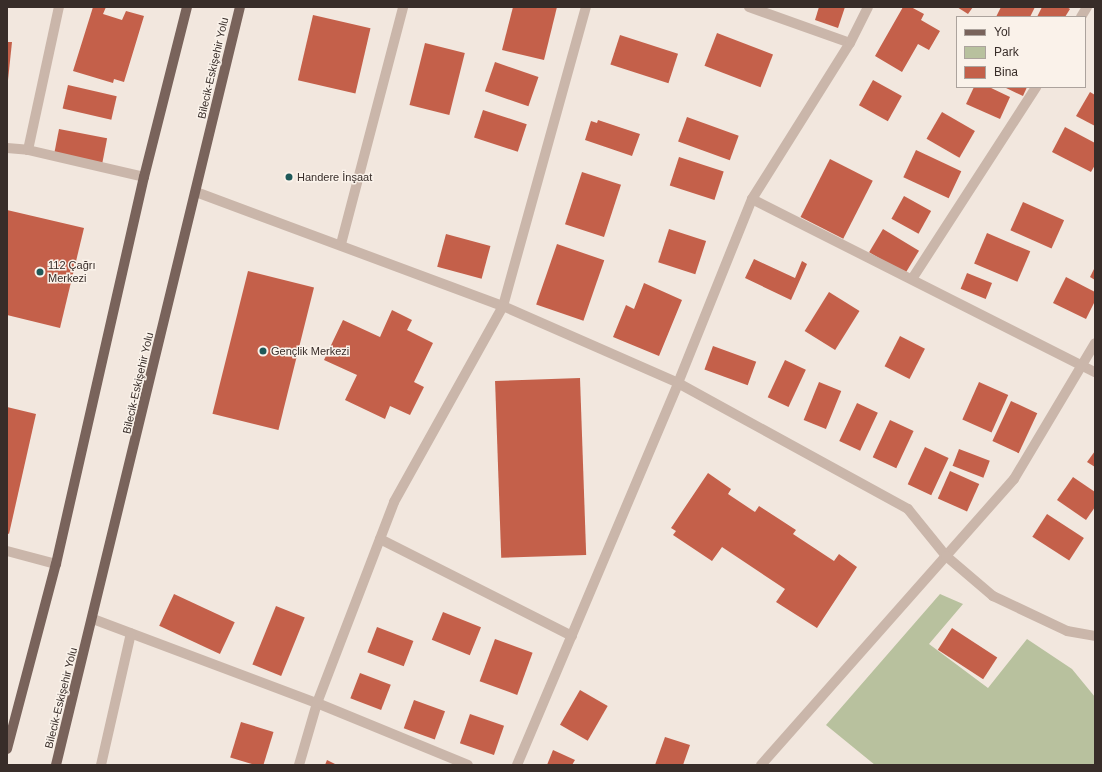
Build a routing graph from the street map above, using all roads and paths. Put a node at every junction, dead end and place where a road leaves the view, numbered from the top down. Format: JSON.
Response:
{"nodes":[{"id":1,"x":59,"y":7,"type":"edge"},
{"id":2,"x":187,"y":7,"type":"edge"},
{"id":3,"x":240,"y":7,"type":"edge"},
{"id":4,"x":403,"y":7,"type":"edge"},
{"id":5,"x":586,"y":7,"type":"edge"},
{"id":6,"x":749,"y":7,"type":"edge"},
{"id":7,"x":868,"y":7,"type":"edge"},
{"id":8,"x":1087,"y":7,"type":"edge"},
{"id":9,"x":1082,"y":16,"type":"edge"},
{"id":10,"x":850,"y":43,"type":"junction"},
{"id":11,"x":1035,"y":88,"type":"edge"},
{"id":12,"x":7,"y":148,"type":"edge"},
{"id":13,"x":28,"y":150,"type":"junction"},
{"id":14,"x":144,"y":177,"type":"junction"},
{"id":15,"x":196,"y":192,"type":"junction"},
{"id":16,"x":752,"y":199,"type":"junction"},
{"id":17,"x":341,"y":244,"type":"junction"},
{"id":18,"x":912,"y":279,"type":"junction"},
{"id":19,"x":503,"y":306,"type":"junction"},
{"id":20,"x":1095,"y":343,"type":"edge"},
{"id":21,"x":1081,"y":363,"type":"junction"},
{"id":22,"x":1095,"y":372,"type":"edge"},
{"id":23,"x":678,"y":383,"type":"junction"},
{"id":24,"x":380,"y":539,"type":"junction"},
{"id":25,"x":7,"y":551,"type":"edge"},
{"id":26,"x":946,"y":556,"type":"junction"},
{"id":27,"x":56,"y":564,"type":"junction"},
{"id":28,"x":93,"y":619,"type":"junction"},
{"id":29,"x":131,"y":633,"type":"junction"},
{"id":30,"x":572,"y":636,"type":"junction"},
{"id":31,"x":1095,"y":636,"type":"edge"},
{"id":32,"x":317,"y":703,"type":"junction"},
{"id":33,"x":7,"y":749,"type":"edge"},
{"id":34,"x":56,"y":765,"type":"edge"},
{"id":35,"x":100,"y":765,"type":"edge"},
{"id":36,"x":299,"y":765,"type":"edge"},
{"id":37,"x":468,"y":765,"type":"edge"},
{"id":38,"x":517,"y":765,"type":"edge"},
{"id":39,"x":761,"y":765,"type":"edge"}],
"edges":[{"from":1,"to":13,"type":"street"},
{"from":2,"to":14,"type":"main road"},
{"from":3,"to":15,"type":"main road","name":"Bilecik-Eskişehir Yolu"},
{"from":4,"to":17,"type":"street"},
{"from":5,"to":19,"type":"street"},
{"from":6,"to":10,"type":"street"},
{"from":7,"to":10,"type":"street"},
{"from":8,"to":9,"type":"street"},
{"from":10,"to":16,"type":"street"},
{"from":11,"to":18,"type":"street"},
{"from":12,"to":13,"type":"street"},
{"from":13,"to":14,"type":"street"},
{"from":14,"to":27,"type":"main road"},
{"from":15,"to":17,"type":"street"},
{"from":15,"to":28,"type":"main road","name":"Bilecik-Eskişehir Yolu"},
{"from":16,"to":18,"type":"street"},
{"from":16,"to":23,"type":"street"},
{"from":17,"to":19,"type":"street"},
{"from":18,"to":21,"type":"street"},
{"from":19,"to":23,"type":"street"},
{"from":19,"to":24,"type":"street"},
{"from":20,"to":21,"type":"street"},
{"from":21,"to":22,"type":"street"},
{"from":21,"to":26,"type":"street"},
{"from":23,"to":26,"type":"street"},
{"from":23,"to":30,"type":"street"},
{"from":24,"to":30,"type":"street"},
{"from":24,"to":32,"type":"street"},
{"from":25,"to":27,"type":"street"},
{"from":26,"to":31,"type":"street"},
{"from":26,"to":39,"type":"street"},
{"from":27,"to":33,"type":"main road"},
{"from":28,"to":29,"type":"street"},
{"from":28,"to":34,"type":"main road","name":"Bilecik-Eskişehir Yolu"},
{"from":29,"to":32,"type":"street"},
{"from":29,"to":35,"type":"street"},
{"from":30,"to":38,"type":"street"},
{"from":32,"to":36,"type":"street"},
{"from":32,"to":37,"type":"street"}]}
